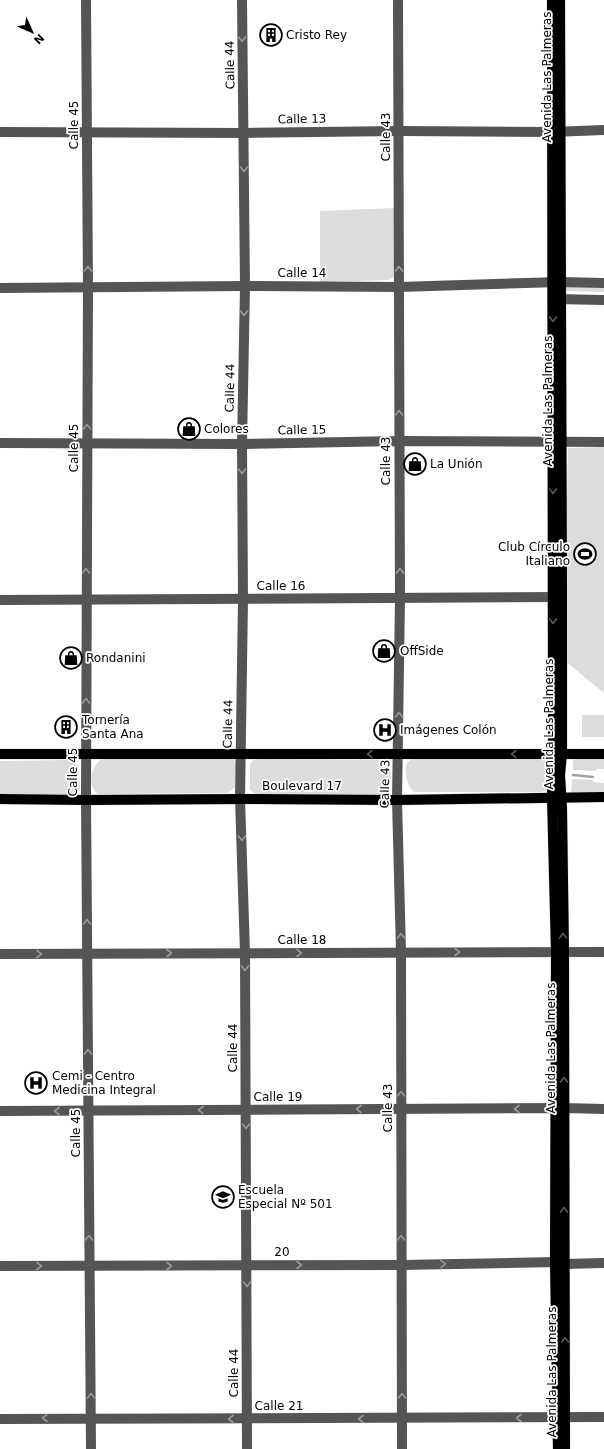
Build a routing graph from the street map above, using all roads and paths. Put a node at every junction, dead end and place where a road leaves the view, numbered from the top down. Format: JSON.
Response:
{"nodes":[{"id":1,"x":86,"y":0,"type":"edge"},
{"id":2,"x":242,"y":0,"type":"edge"},
{"id":3,"x":398,"y":0,"type":"edge"},
{"id":4,"x":552,"y":0,"type":"edge"},
{"id":5,"x":560,"y":0,"type":"edge"},
{"id":6,"x":604,"y":130,"type":"edge"},
{"id":7,"x":399,"y":131,"type":"junction"},
{"id":8,"x":0,"y":132,"type":"edge"},
{"id":9,"x":87,"y":132,"type":"junction"},
{"id":10,"x":556,"y":132,"type":"junction"},
{"id":11,"x":244,"y":133,"type":"junction"},
{"id":12,"x":556,"y":282,"type":"junction"},
{"id":13,"x":604,"y":283,"type":"edge"},
{"id":14,"x":245,"y":286,"type":"junction"},
{"id":15,"x":399,"y":286,"type":"junction"},
{"id":16,"x":88,"y":287,"type":"junction"},
{"id":17,"x":0,"y":288,"type":"edge"},
{"id":18,"x":556,"y":299,"type":"junction"},
{"id":19,"x":604,"y":300,"type":"edge"},
{"id":20,"x":399,"y":441,"type":"junction"},
{"id":21,"x":557,"y":442,"type":"junction"},
{"id":22,"x":604,"y":442,"type":"edge"},
{"id":23,"x":0,"y":443,"type":"edge"},
{"id":24,"x":86,"y":443,"type":"junction"},
{"id":25,"x":242,"y":444,"type":"junction"},
{"id":26,"x":558,"y":597,"type":"junction"},
{"id":27,"x":400,"y":598,"type":"junction"},
{"id":28,"x":243,"y":599,"type":"junction"},
{"id":29,"x":0,"y":600,"type":"edge"},
{"id":30,"x":86,"y":600,"type":"junction"},
{"id":31,"x":0,"y":754,"type":"edge"},
{"id":32,"x":86,"y":754,"type":"junction"},
{"id":33,"x":241,"y":754,"type":"junction"},
{"id":34,"x":399,"y":754,"type":"junction"},
{"id":35,"x":557,"y":754,"type":"junction"},
{"id":36,"x":604,"y":754,"type":"edge"},
{"id":37,"x":604,"y":797,"type":"edge"},
{"id":38,"x":557,"y":798,"type":"junction"},
{"id":39,"x":0,"y":799,"type":"edge"},
{"id":40,"x":240,"y":799,"type":"junction"},
{"id":41,"x":86,"y":800,"type":"junction"},
{"id":42,"x":398,"y":800,"type":"junction"},
{"id":43,"x":401,"y":952,"type":"junction"},
{"id":44,"x":560,"y":952,"type":"junction"},
{"id":45,"x":604,"y":952,"type":"edge"},
{"id":46,"x":88,"y":953,"type":"junction"},
{"id":47,"x":245,"y":953,"type":"junction"},
{"id":48,"x":0,"y":954,"type":"edge"},
{"id":49,"x":560,"y":1108,"type":"junction"},
{"id":50,"x":401,"y":1109,"type":"junction"},
{"id":51,"x":604,"y":1109,"type":"edge"},
{"id":52,"x":246,"y":1110,"type":"junction"},
{"id":53,"x":0,"y":1111,"type":"edge"},
{"id":54,"x":88,"y":1111,"type":"junction"},
{"id":55,"x":560,"y":1263,"type":"junction"},
{"id":56,"x":604,"y":1263,"type":"edge"},
{"id":57,"x":246,"y":1265,"type":"junction"},
{"id":58,"x":401,"y":1265,"type":"junction"},
{"id":59,"x":0,"y":1266,"type":"edge"},
{"id":60,"x":89,"y":1266,"type":"junction"},
{"id":61,"x":604,"y":1417,"type":"edge"},
{"id":62,"x":91,"y":1418,"type":"junction"},
{"id":63,"x":402,"y":1418,"type":"junction"},
{"id":64,"x":561,"y":1418,"type":"junction"},
{"id":65,"x":0,"y":1419,"type":"edge"},
{"id":66,"x":247,"y":1419,"type":"junction"},
{"id":67,"x":91,"y":1449,"type":"edge"},
{"id":68,"x":247,"y":1449,"type":"edge"},
{"id":69,"x":402,"y":1449,"type":"edge"},
{"id":70,"x":558,"y":1449,"type":"edge"},
{"id":71,"x":565,"y":1449,"type":"edge"}],
"edges":[{"from":1,"to":9,"type":"street","name":"Calle 45"},
{"from":2,"to":11,"type":"street","name":"Calle 44","one_way":true},
{"from":3,"to":7,"type":"street","name":"Calle 43"},
{"from":4,"to":10,"type":"main road","name":"Avenida Las Palmeras"},
{"from":5,"to":10,"type":"main road","name":"Avenida Las Palmeras"},
{"from":6,"to":10,"type":"street","name":"Calle 13"},
{"from":7,"to":10,"type":"street","name":"Calle 13"},
{"from":7,"to":11,"type":"street","name":"Calle 13"},
{"from":15,"to":7,"type":"street","name":"Calle 43","one_way":true},
{"from":8,"to":9,"type":"street","name":"Calle 13"},
{"from":9,"to":11,"type":"street","name":"Calle 13"},
{"from":16,"to":9,"type":"street","name":"Calle 45","one_way":true},
{"from":10,"to":12,"type":"main road","name":"Avenida Las Palmeras"},
{"from":11,"to":14,"type":"street","name":"Calle 44","one_way":true},
{"from":12,"to":13,"type":"street","name":"Calle 14"},
{"from":12,"to":15,"type":"street","name":"Calle 14"},
{"from":12,"to":18,"type":"main road","name":"Avenida Las Palmeras"},
{"from":14,"to":15,"type":"street","name":"Calle 14"},
{"from":14,"to":16,"type":"street","name":"Calle 14"},
{"from":14,"to":25,"type":"street","name":"Calle 44","one_way":true},
{"from":20,"to":15,"type":"street","name":"Calle 43","one_way":true},
{"from":16,"to":17,"type":"street","name":"Calle 14"},
{"from":24,"to":16,"type":"street","name":"Calle 45","one_way":true},
{"from":18,"to":19,"type":"street"},
{"from":18,"to":21,"type":"main road","name":"Avenida Las Palmeras"},
{"from":20,"to":21,"type":"street","name":"Calle 15"},
{"from":20,"to":25,"type":"street","name":"Calle 15"},
{"from":27,"to":20,"type":"street","name":"Calle 43","one_way":true},
{"from":21,"to":22,"type":"street","name":"Calle 15"},
{"from":21,"to":26,"type":"main road","name":"Avenida Las Palmeras"},
{"from":23,"to":24,"type":"street","name":"Calle 15"},
{"from":24,"to":25,"type":"street","name":"Calle 15"},
{"from":30,"to":24,"type":"street","name":"Calle 45","one_way":true},
{"from":25,"to":28,"type":"street","name":"Calle 44","one_way":true},
{"from":26,"to":27,"type":"street","name":"Calle 16"},
{"from":26,"to":35,"type":"main road","name":"Avenida Las Palmeras"},
{"from":27,"to":28,"type":"street","name":"Calle 16"},
{"from":34,"to":27,"type":"street","name":"Calle 43","one_way":true},
{"from":28,"to":30,"type":"street","name":"Calle 16"},
{"from":28,"to":33,"type":"street","name":"Calle 44"},
{"from":29,"to":30,"type":"street","name":"Calle 16"},
{"from":32,"to":30,"type":"street","name":"Calle 45","one_way":true},
{"from":31,"to":32,"type":"main road"},
{"from":32,"to":33,"type":"main road"},
{"from":32,"to":41,"type":"street","name":"Calle 45"},
{"from":34,"to":33,"type":"main road","one_way":true},
{"from":33,"to":40,"type":"street","name":"Calle 44"},
{"from":35,"to":34,"type":"main road","one_way":true},
{"from":34,"to":42,"type":"street","name":"Calle 43"},
{"from":35,"to":36,"type":"main road"},
{"from":35,"to":38,"type":"main road","name":"Avenida Las Palmeras"},
{"from":37,"to":38,"type":"main road","name":"Boulevard 17"},
{"from":38,"to":42,"type":"main road","name":"Boulevard 17"},
{"from":38,"to":44,"type":"main road","name":"Avenida Las Palmeras"},
{"from":39,"to":41,"type":"main road","name":"Boulevard 17"},
{"from":40,"to":41,"type":"main road","name":"Boulevard 17"},
{"from":40,"to":42,"type":"main road","name":"Boulevard 17"},
{"from":40,"to":47,"type":"street","name":"Calle 44","one_way":true},
{"from":46,"to":41,"type":"street","name":"Calle 45","one_way":true},
{"from":43,"to":42,"type":"street","name":"Calle 43","one_way":true},
{"from":43,"to":44,"type":"street","name":"Calle 18","one_way":true},
{"from":47,"to":43,"type":"street","name":"Calle 18","one_way":true},
{"from":50,"to":43,"type":"street","name":"Calle 43","one_way":true},
{"from":44,"to":45,"type":"street","name":"Calle 18"},
{"from":44,"to":49,"type":"main road","name":"Avenida Las Palmeras"},
{"from":46,"to":47,"type":"street","name":"Calle 18","one_way":true},
{"from":48,"to":46,"type":"street","name":"Calle 18","one_way":true},
{"from":54,"to":46,"type":"street","name":"Calle 45","one_way":true},
{"from":47,"to":52,"type":"street","name":"Calle 44","one_way":true},
{"from":49,"to":50,"type":"street","name":"Calle 19","one_way":true},
{"from":49,"to":51,"type":"street","name":"Calle 19"},
{"from":49,"to":55,"type":"main road","name":"Avenida Las Palmeras"},
{"from":50,"to":52,"type":"street","name":"Calle 19","one_way":true},
{"from":58,"to":50,"type":"street","name":"Calle 43","one_way":true},
{"from":52,"to":54,"type":"street","name":"Calle 19","one_way":true},
{"from":52,"to":57,"type":"street","name":"Calle 44","one_way":true},
{"from":54,"to":53,"type":"street","name":"Calle 19","one_way":true},
{"from":60,"to":54,"type":"street","name":"Calle 45","one_way":true},
{"from":55,"to":56,"type":"street","name":"20"},
{"from":58,"to":55,"type":"street","name":"20","one_way":true},
{"from":55,"to":64,"type":"main road","name":"Avenida Las Palmeras"},
{"from":57,"to":58,"type":"street","name":"20","one_way":true},
{"from":60,"to":57,"type":"street","name":"20","one_way":true},
{"from":57,"to":66,"type":"street","name":"Calle 44","one_way":true},
{"from":63,"to":58,"type":"street","name":"Calle 43","one_way":true},
{"from":59,"to":60,"type":"street","name":"20","one_way":true},
{"from":62,"to":60,"type":"street","name":"Calle 45","one_way":true},
{"from":61,"to":64,"type":"street","name":"Calle 21"},
{"from":62,"to":65,"type":"street","name":"Calle 21","one_way":true},
{"from":66,"to":62,"type":"street","name":"Calle 21","one_way":true},
{"from":62,"to":67,"type":"street","name":"Calle 45"},
{"from":64,"to":63,"type":"street","name":"Calle 21","one_way":true},
{"from":63,"to":66,"type":"street","name":"Calle 21","one_way":true},
{"from":63,"to":69,"type":"street","name":"Calle 43"},
{"from":64,"to":70,"type":"main road","name":"Avenida Las Palmeras"},
{"from":64,"to":71,"type":"main road","name":"Avenida Las Palmeras"},
{"from":66,"to":68,"type":"street","name":"Calle 44"}]}
